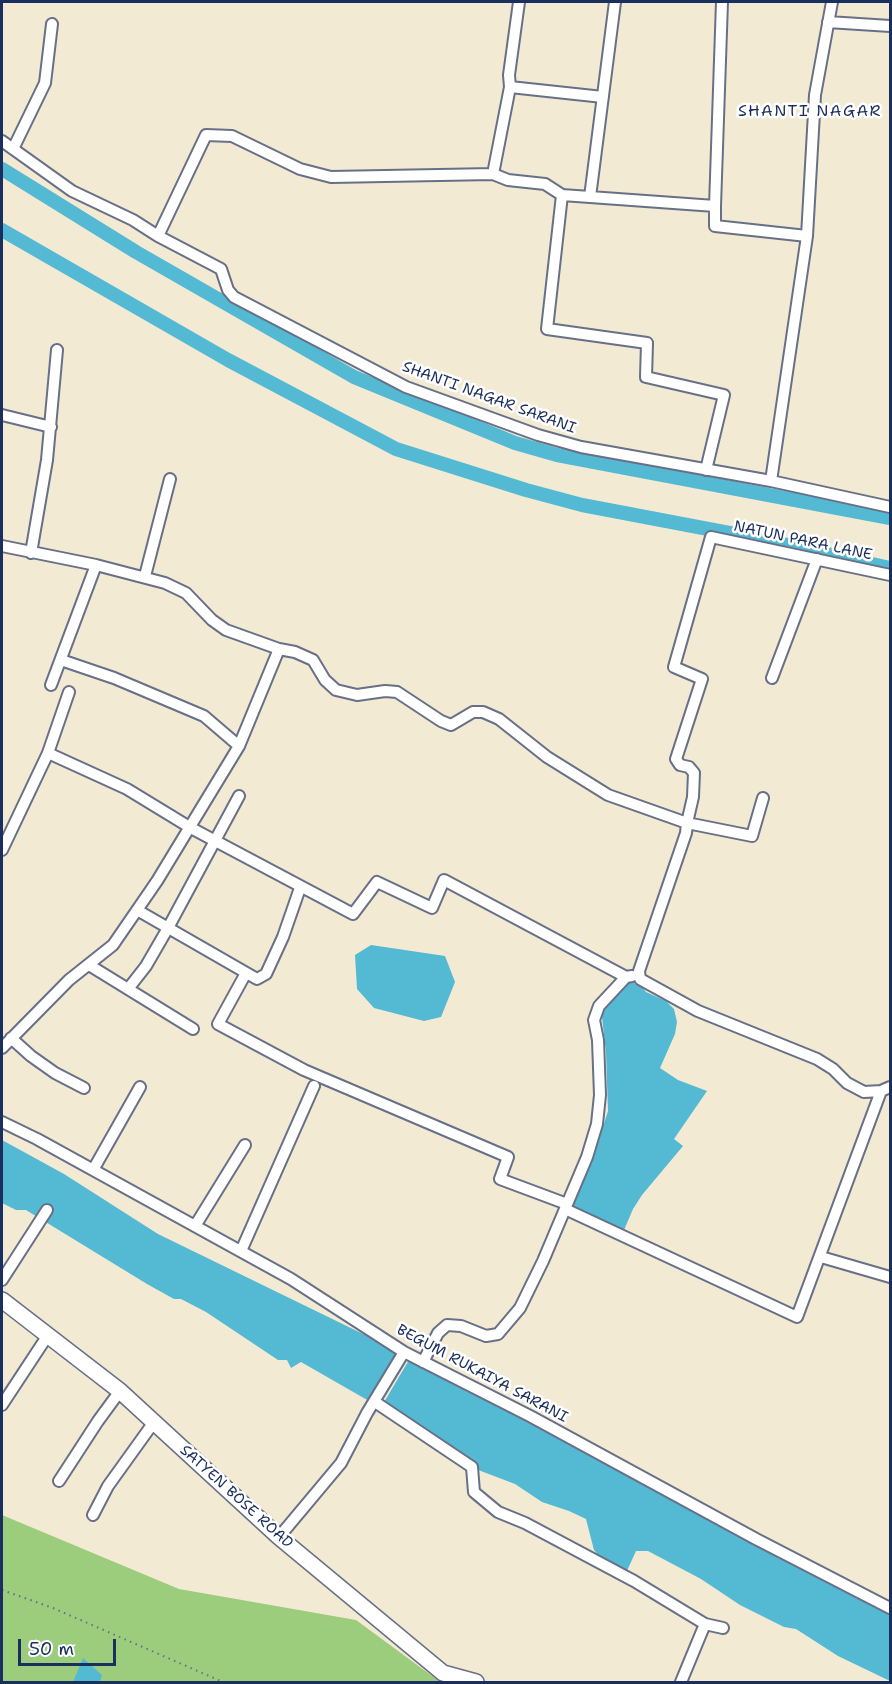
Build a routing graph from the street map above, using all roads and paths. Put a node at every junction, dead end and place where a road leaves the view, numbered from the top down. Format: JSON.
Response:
{"nodes":[{"id":1,"x":519,"y":2,"type":"edge"},
{"id":2,"x":615,"y":2,"type":"edge"},
{"id":3,"x":722,"y":2,"type":"edge"},
{"id":4,"x":832,"y":2,"type":"edge"},
{"id":5,"x":828,"y":22,"type":"junction"},
{"id":6,"x":52,"y":24,"type":"dead end"},
{"id":7,"x":891,"y":27,"type":"edge"},
{"id":8,"x":510,"y":87,"type":"junction"},
{"id":9,"x":603,"y":97,"type":"junction"},
{"id":10,"x":2,"y":141,"type":"edge"},
{"id":11,"x":13,"y":149,"type":"junction"},
{"id":12,"x":493,"y":174,"type":"junction"},
{"id":13,"x":562,"y":195,"type":"junction"},
{"id":14,"x":590,"y":197,"type":"junction"},
{"id":15,"x":715,"y":206,"type":"junction"},
{"id":16,"x":158,"y":236,"type":"junction"},
{"id":17,"x":807,"y":236,"type":"junction"},
{"id":18,"x":57,"y":350,"type":"dead end"},
{"id":19,"x":2,"y":415,"type":"edge"},
{"id":20,"x":51,"y":427,"type":"junction"},
{"id":21,"x":706,"y":470,"type":"junction"},
{"id":22,"x":170,"y":479,"type":"dead end"},
{"id":23,"x":771,"y":481,"type":"junction"},
{"id":24,"x":891,"y":507,"type":"edge"},
{"id":25,"x":2,"y":546,"type":"edge"},
{"id":26,"x":31,"y":553,"type":"junction"},
{"id":27,"x":817,"y":559,"type":"junction"},
{"id":28,"x":96,"y":565,"type":"junction"},
{"id":29,"x":891,"y":575,"type":"edge"},
{"id":30,"x":145,"y":576,"type":"junction"},
{"id":31,"x":279,"y":649,"type":"junction"},
{"id":32,"x":61,"y":660,"type":"junction"},
{"id":33,"x":772,"y":678,"type":"dead end"},
{"id":34,"x":51,"y":685,"type":"dead end"},
{"id":35,"x":69,"y":692,"type":"dead end"},
{"id":36,"x":239,"y":746,"type":"junction"},
{"id":37,"x":48,"y":753,"type":"junction"},
{"id":38,"x":238,"y":796,"type":"dead end"},
{"id":39,"x":763,"y":798,"type":"dead end"},
{"id":40,"x":687,"y":823,"type":"junction"},
{"id":41,"x":191,"y":828,"type":"junction"},
{"id":42,"x":214,"y":841,"type":"junction"},
{"id":43,"x":2,"y":850,"type":"edge"},
{"id":44,"x":300,"y":888,"type":"junction"},
{"id":45,"x":137,"y":910,"type":"junction"},
{"id":46,"x":168,"y":928,"type":"junction"},
{"id":47,"x":89,"y":965,"type":"junction"},
{"id":48,"x":246,"y":972,"type":"junction"},
{"id":49,"x":639,"y":974,"type":"junction"},
{"id":50,"x":626,"y":976,"type":"junction"},
{"id":51,"x":128,"y":989,"type":"junction"},
{"id":52,"x":193,"y":1029,"type":"dead end"},
{"id":53,"x":11,"y":1038,"type":"junction"},
{"id":54,"x":2,"y":1048,"type":"edge"},
{"id":55,"x":314,"y":1086,"type":"dead end"},
{"id":56,"x":140,"y":1087,"type":"dead end"},
{"id":57,"x":84,"y":1088,"type":"dead end"},
{"id":58,"x":886,"y":1089,"type":"edge"},
{"id":59,"x":2,"y":1122,"type":"edge"},
{"id":60,"x":245,"y":1145,"type":"dead end"},
{"id":61,"x":93,"y":1170,"type":"junction"},
{"id":62,"x":566,"y":1206,"type":"junction"},
{"id":63,"x":47,"y":1210,"type":"dead end"},
{"id":64,"x":195,"y":1226,"type":"junction"},
{"id":65,"x":241,"y":1251,"type":"junction"},
{"id":66,"x":820,"y":1257,"type":"junction"},
{"id":67,"x":891,"y":1278,"type":"edge"},
{"id":68,"x":2,"y":1280,"type":"edge"},
{"id":69,"x":2,"y":1300,"type":"edge"},
{"id":70,"x":48,"y":1335,"type":"junction"},
{"id":71,"x":404,"y":1352,"type":"junction"},
{"id":72,"x":423,"y":1362,"type":"junction"},
{"id":73,"x":120,"y":1390,"type":"junction"},
{"id":74,"x":375,"y":1402,"type":"junction"},
{"id":75,"x":2,"y":1405,"type":"edge"},
{"id":76,"x":154,"y":1422,"type":"junction"},
{"id":77,"x":59,"y":1481,"type":"dead end"},
{"id":78,"x":93,"y":1515,"type":"dead end"},
{"id":79,"x":279,"y":1537,"type":"junction"},
{"id":80,"x":2,"y":1590,"type":"edge"},
{"id":81,"x":891,"y":1608,"type":"edge"},
{"id":82,"x":705,"y":1624,"type":"junction"},
{"id":83,"x":723,"y":1628,"type":"dead end"},
{"id":84,"x":223,"y":1683,"type":"edge"},
{"id":85,"x":476,"y":1683,"type":"edge"},
{"id":86,"x":681,"y":1683,"type":"edge"}],
"edges":[{"from":1,"to":8,"type":"street"},
{"from":2,"to":9,"type":"street"},
{"from":3,"to":15,"type":"street"},
{"from":4,"to":5,"type":"street"},
{"from":5,"to":7,"type":"street"},
{"from":5,"to":17,"type":"street"},
{"from":6,"to":11,"type":"street"},
{"from":8,"to":9,"type":"street"},
{"from":8,"to":12,"type":"street"},
{"from":9,"to":14,"type":"street"},
{"from":10,"to":11,"type":"street","name":"SHANTI NAGAR SARANI"},
{"from":11,"to":16,"type":"street","name":"SHANTI NAGAR SARANI"},
{"from":12,"to":13,"type":"street"},
{"from":12,"to":16,"type":"street"},
{"from":13,"to":14,"type":"street"},
{"from":13,"to":21,"type":"street"},
{"from":14,"to":15,"type":"street"},
{"from":15,"to":17,"type":"street"},
{"from":16,"to":21,"type":"street","name":"SHANTI NAGAR SARANI"},
{"from":17,"to":23,"type":"street"},
{"from":18,"to":20,"type":"street"},
{"from":19,"to":20,"type":"street"},
{"from":20,"to":26,"type":"street"},
{"from":21,"to":23,"type":"street","name":"SHANTI NAGAR SARANI"},
{"from":22,"to":30,"type":"street"},
{"from":23,"to":24,"type":"street","name":"SHANTI NAGAR SARANI"},
{"from":25,"to":26,"type":"street"},
{"from":26,"to":28,"type":"street"},
{"from":27,"to":29,"type":"street","name":"NATUN PARA LANE"},
{"from":27,"to":33,"type":"street"},
{"from":27,"to":40,"type":"street","name":"NATUN PARA LANE"},
{"from":28,"to":30,"type":"street"},
{"from":28,"to":32,"type":"street"},
{"from":30,"to":31,"type":"street"},
{"from":31,"to":36,"type":"street"},
{"from":31,"to":40,"type":"street"},
{"from":32,"to":34,"type":"street"},
{"from":32,"to":36,"type":"street"},
{"from":35,"to":37,"type":"street"},
{"from":36,"to":41,"type":"street"},
{"from":37,"to":41,"type":"street"},
{"from":37,"to":43,"type":"street"},
{"from":38,"to":42,"type":"street"},
{"from":39,"to":40,"type":"street"},
{"from":40,"to":49,"type":"street"},
{"from":41,"to":42,"type":"street"},
{"from":41,"to":45,"type":"street"},
{"from":42,"to":44,"type":"street"},
{"from":42,"to":46,"type":"street"},
{"from":44,"to":48,"type":"street"},
{"from":44,"to":50,"type":"street"},
{"from":45,"to":46,"type":"street"},
{"from":45,"to":47,"type":"street"},
{"from":46,"to":48,"type":"street"},
{"from":46,"to":51,"type":"street"},
{"from":47,"to":51,"type":"street"},
{"from":47,"to":53,"type":"street"},
{"from":48,"to":62,"type":"street"},
{"from":49,"to":50,"type":"street"},
{"from":49,"to":58,"type":"street"},
{"from":50,"to":62,"type":"street"},
{"from":51,"to":52,"type":"street"},
{"from":53,"to":54,"type":"street"},
{"from":53,"to":57,"type":"street"},
{"from":55,"to":65,"type":"street"},
{"from":56,"to":61,"type":"street"},
{"from":58,"to":66,"type":"street"},
{"from":59,"to":61,"type":"street","name":"BEGUM RUKAIYA SARANI"},
{"from":60,"to":64,"type":"street"},
{"from":61,"to":64,"type":"street","name":"BEGUM RUKAIYA SARANI"},
{"from":62,"to":66,"type":"street"},
{"from":62,"to":72,"type":"street"},
{"from":63,"to":68,"type":"street"},
{"from":64,"to":65,"type":"street","name":"BEGUM RUKAIYA SARANI"},
{"from":65,"to":71,"type":"street","name":"BEGUM RUKAIYA SARANI"},
{"from":66,"to":67,"type":"street"},
{"from":69,"to":70,"type":"main road","name":"SATYEN BOSE ROAD"},
{"from":70,"to":73,"type":"main road","name":"SATYEN BOSE ROAD"},
{"from":70,"to":75,"type":"street"},
{"from":71,"to":72,"type":"street","name":"BEGUM RUKAIYA SARANI"},
{"from":71,"to":74,"type":"street"},
{"from":72,"to":81,"type":"street","name":"BEGUM RUKAIYA SARANI"},
{"from":73,"to":76,"type":"main road","name":"SATYEN BOSE ROAD"},
{"from":73,"to":77,"type":"street"},
{"from":74,"to":79,"type":"street"},
{"from":74,"to":82,"type":"street"},
{"from":76,"to":78,"type":"street"},
{"from":76,"to":79,"type":"main road","name":"SATYEN BOSE ROAD"},
{"from":79,"to":85,"type":"main road","name":"SATYEN BOSE ROAD"},
{"from":80,"to":84,"type":"path"},
{"from":82,"to":83,"type":"street"},
{"from":82,"to":86,"type":"street"}]}
